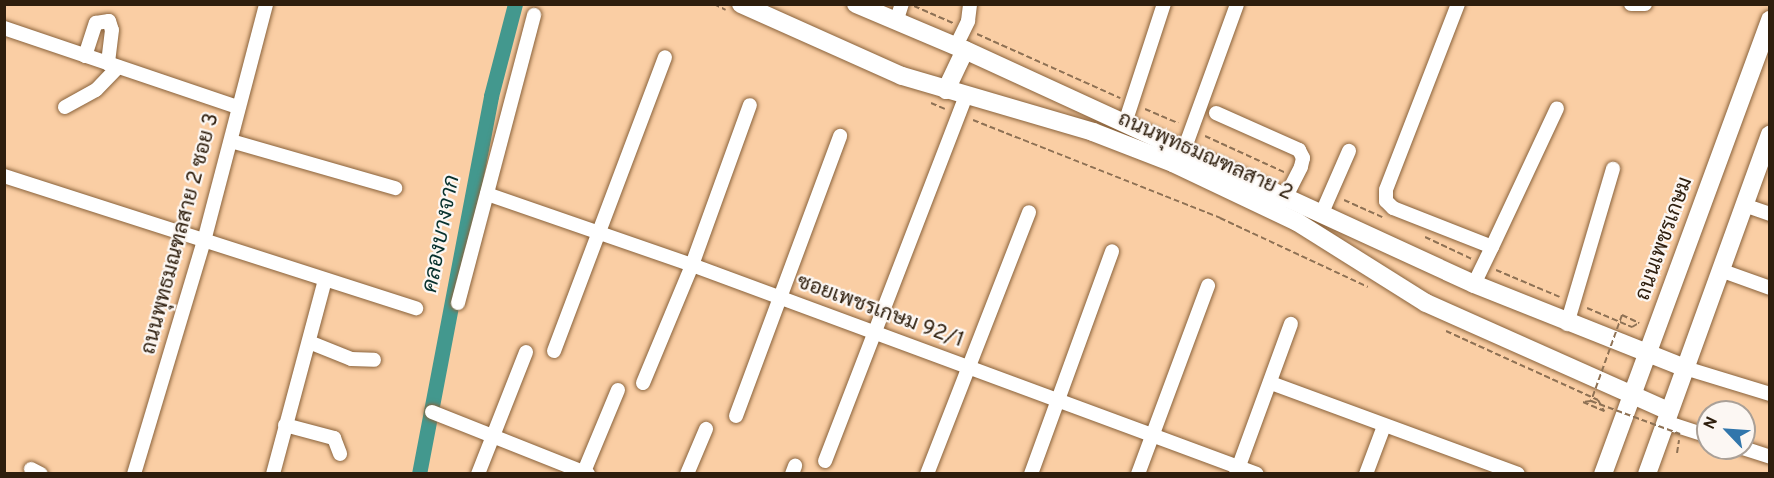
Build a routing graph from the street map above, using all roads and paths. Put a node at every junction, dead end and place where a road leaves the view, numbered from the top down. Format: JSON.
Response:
{"nodes":[{"id":1,"x":266,"y":4,"type":"edge"},
{"id":2,"x":741,"y":4,"type":"edge"},
{"id":3,"x":910,"y":4,"type":"edge"},
{"id":4,"x":970,"y":4,"type":"edge"},
{"id":5,"x":1164,"y":4,"type":"edge"},
{"id":6,"x":1237,"y":4,"type":"edge"},
{"id":7,"x":1458,"y":4,"type":"edge"},
{"id":8,"x":1631,"y":4,"type":"edge"},
{"id":9,"x":1646,"y":4,"type":"edge"},
{"id":10,"x":860,"y":5,"type":"edge"},
{"id":11,"x":899,"y":13,"type":"edge"},
{"id":12,"x":534,"y":15,"type":"dead end"},
{"id":13,"x":1770,"y":20,"type":"edge"},
{"id":14,"x":4,"y":28,"type":"edge"},
{"id":15,"x":964,"y":28,"type":"junction"},
{"id":16,"x":960,"y":48,"type":"junction"},
{"id":17,"x":86,"y":56,"type":"junction"},
{"id":18,"x":665,"y":57,"type":"dead end"},
{"id":19,"x":113,"y":65,"type":"junction"},
{"id":20,"x":946,"y":90,"type":"junction"},
{"id":21,"x":966,"y":96,"type":"junction"},
{"id":22,"x":1132,"y":103,"type":"junction"},
{"id":23,"x":750,"y":105,"type":"dead end"},
{"id":24,"x":65,"y":107,"type":"dead end"},
{"id":25,"x":237,"y":107,"type":"junction"},
{"id":26,"x":1557,"y":108,"type":"dead end"},
{"id":27,"x":1216,"y":113,"type":"dead end"},
{"id":28,"x":960,"y":115,"type":"junction"},
{"id":29,"x":1125,"y":123,"type":"junction"},
{"id":30,"x":1191,"y":129,"type":"junction"},
{"id":31,"x":1770,"y":135,"type":"edge"},
{"id":32,"x":840,"y":136,"type":"dead end"},
{"id":33,"x":231,"y":141,"type":"junction"},
{"id":34,"x":1184,"y":150,"type":"junction"},
{"id":35,"x":1349,"y":152,"type":"dead end"},
{"id":36,"x":1613,"y":169,"type":"dead end"},
{"id":37,"x":4,"y":176,"type":"edge"},
{"id":38,"x":1295,"y":178,"type":"junction"},
{"id":39,"x":395,"y":189,"type":"dead end"},
{"id":40,"x":487,"y":194,"type":"junction"},
{"id":41,"x":1330,"y":194,"type":"junction"},
{"id":42,"x":1284,"y":200,"type":"junction"},
{"id":43,"x":1744,"y":205,"type":"junction"},
{"id":44,"x":1029,"y":212,"type":"dead end"},
{"id":45,"x":1770,"y":214,"type":"edge"},
{"id":46,"x":1321,"y":215,"type":"junction"},
{"id":47,"x":1392,"y":222,"type":"dead end"},
{"id":48,"x":600,"y":235,"type":"junction"},
{"id":49,"x":1422,"y":236,"type":"dead end"},
{"id":50,"x":204,"y":241,"type":"junction"},
{"id":51,"x":1492,"y":247,"type":"junction"},
{"id":52,"x":1112,"y":251,"type":"dead end"},
{"id":53,"x":1484,"y":264,"type":"junction"},
{"id":54,"x":692,"y":265,"type":"junction"},
{"id":55,"x":1720,"y":270,"type":"junction"},
{"id":56,"x":325,"y":280,"type":"junction"},
{"id":57,"x":1474,"y":284,"type":"junction"},
{"id":58,"x":1208,"y":286,"type":"dead end"},
{"id":59,"x":1770,"y":288,"type":"edge"},
{"id":60,"x":1375,"y":290,"type":"dead end"},
{"id":61,"x":780,"y":298,"type":"junction"},
{"id":62,"x":458,"y":303,"type":"dead end"},
{"id":63,"x":1574,"y":303,"type":"junction"},
{"id":64,"x":416,"y":308,"type":"dead end"},
{"id":65,"x":1291,"y":324,"type":"dead end"},
{"id":66,"x":1567,"y":324,"type":"junction"},
{"id":67,"x":876,"y":333,"type":"junction"},
{"id":68,"x":309,"y":342,"type":"junction"},
{"id":69,"x":554,"y":351,"type":"dead end"},
{"id":70,"x":526,"y":352,"type":"dead end"},
{"id":71,"x":1646,"y":355,"type":"junction"},
{"id":72,"x":374,"y":360,"type":"dead end"},
{"id":73,"x":969,"y":366,"type":"junction"},
{"id":74,"x":1685,"y":368,"type":"junction"},
{"id":75,"x":643,"y":382,"type":"dead end"},
{"id":76,"x":1270,"y":383,"type":"junction"},
{"id":77,"x":618,"y":390,"type":"dead end"},
{"id":78,"x":1632,"y":394,"type":"junction"},
{"id":79,"x":1770,"y":394,"type":"edge"},
{"id":80,"x":1060,"y":401,"type":"junction"},
{"id":81,"x":1591,"y":401,"type":"junction"},
{"id":82,"x":1604,"y":411,"type":"dead end"},
{"id":83,"x":432,"y":412,"type":"dead end"},
{"id":84,"x":736,"y":416,"type":"dead end"},
{"id":85,"x":1667,"y":416,"type":"junction"},
{"id":86,"x":285,"y":425,"type":"junction"},
{"id":87,"x":1384,"y":426,"type":"junction"},
{"id":88,"x":706,"y":429,"type":"dead end"},
{"id":89,"x":1696,"y":430,"type":"edge"},
{"id":90,"x":493,"y":436,"type":"junction"},
{"id":91,"x":1152,"y":436,"type":"junction"},
{"id":92,"x":1677,"y":453,"type":"dead end"},
{"id":93,"x":340,"y":454,"type":"dead end"},
{"id":94,"x":825,"y":461,"type":"dead end"},
{"id":95,"x":1237,"y":470,"type":"edge"},
{"id":96,"x":585,"y":473,"type":"edge"},
{"id":97,"x":134,"y":474,"type":"edge"},
{"id":98,"x":273,"y":474,"type":"edge"},
{"id":99,"x":478,"y":474,"type":"edge"},
{"id":100,"x":687,"y":474,"type":"edge"},
{"id":101,"x":927,"y":474,"type":"edge"},
{"id":102,"x":1031,"y":474,"type":"edge"},
{"id":103,"x":1138,"y":474,"type":"edge"},
{"id":104,"x":1257,"y":474,"type":"edge"},
{"id":105,"x":1366,"y":474,"type":"edge"},
{"id":106,"x":1518,"y":474,"type":"edge"},
{"id":107,"x":1603,"y":474,"type":"edge"},
{"id":108,"x":1647,"y":474,"type":"edge"}],
"edges":[{"from":1,"to":25,"type":"street","name":"ถนนพุทธมณฑลสาย 2 ซอย 3"},
{"from":2,"to":20,"type":"main road","name":"ถนนพุทธมณฑลสาย 2"},
{"from":3,"to":15,"type":"path"},
{"from":4,"to":15,"type":"street"},
{"from":5,"to":22,"type":"street"},
{"from":6,"to":30,"type":"street"},
{"from":7,"to":51,"type":"street"},
{"from":8,"to":9,"type":"street"},
{"from":10,"to":11,"type":"main road","name":"ถนนพุทธมณฑลสาย 2"},
{"from":11,"to":16,"type":"main road","name":"ถนนพุทธมณฑลสาย 2"},
{"from":12,"to":40,"type":"street"},
{"from":13,"to":71,"type":"main road","name":"ถนนเพชรเกษม"},
{"from":14,"to":17,"type":"street"},
{"from":15,"to":16,"type":"street"},
{"from":15,"to":22,"type":"path"},
{"from":16,"to":20,"type":"main road"},
{"from":16,"to":29,"type":"main road","name":"ถนนพุทธมณฑลสาย 2"},
{"from":17,"to":19,"type":"street"},
{"from":17,"to":19,"type":"street"},
{"from":18,"to":48,"type":"street"},
{"from":19,"to":24,"type":"street"},
{"from":19,"to":25,"type":"street"},
{"from":20,"to":21,"type":"main road","name":"ถนนพุทธมณฑลสาย 2"},
{"from":21,"to":28,"type":"street"},
{"from":21,"to":78,"type":"main road","name":"ถนนพุทธมณฑลสาย 2"},
{"from":22,"to":29,"type":"street"},
{"from":22,"to":30,"type":"path"},
{"from":23,"to":54,"type":"street"},
{"from":25,"to":33,"type":"street","name":"ถนนพุทธมณฑลสาย 2 ซอย 3"},
{"from":26,"to":51,"type":"street"},
{"from":27,"to":38,"type":"street"},
{"from":28,"to":60,"type":"path"},
{"from":28,"to":67,"type":"street"},
{"from":29,"to":34,"type":"main road","name":"ถนนพุทธมณฑลสาย 2"},
{"from":30,"to":34,"type":"street"},
{"from":30,"to":38,"type":"path"},
{"from":31,"to":43,"type":"main road"},
{"from":32,"to":61,"type":"street"},
{"from":33,"to":39,"type":"street"},
{"from":33,"to":50,"type":"street","name":"ถนนพุทธมณฑลสาย 2 ซอย 3"},
{"from":34,"to":42,"type":"main road","name":"ถนนพุทธมณฑลสาย 2"},
{"from":35,"to":41,"type":"street"},
{"from":36,"to":63,"type":"street"},
{"from":37,"to":50,"type":"street"},
{"from":38,"to":42,"type":"street"},
{"from":40,"to":48,"type":"street","name":"ซอยเพชรเกษม 92/1"},
{"from":40,"to":62,"type":"street"},
{"from":41,"to":46,"type":"street"},
{"from":41,"to":47,"type":"path"},
{"from":42,"to":46,"type":"main road","name":"ถนนพุทธมณฑลสาย 2"},
{"from":43,"to":45,"type":"street"},
{"from":43,"to":55,"type":"main road"},
{"from":44,"to":73,"type":"street"},
{"from":46,"to":57,"type":"main road","name":"ถนนพุทธมณฑลสาย 2"},
{"from":48,"to":54,"type":"street","name":"ซอยเพชรเกษม 92/1"},
{"from":48,"to":69,"type":"street"},
{"from":49,"to":53,"type":"path"},
{"from":50,"to":56,"type":"street"},
{"from":50,"to":97,"type":"street","name":"ถนนพุทธมณฑลสาย 2 ซอย 3"},
{"from":51,"to":53,"type":"street"},
{"from":52,"to":80,"type":"street"},
{"from":53,"to":57,"type":"street"},
{"from":53,"to":63,"type":"path"},
{"from":54,"to":61,"type":"street","name":"ซอยเพชรเกษม 92/1"},
{"from":54,"to":75,"type":"street"},
{"from":55,"to":59,"type":"street"},
{"from":55,"to":74,"type":"main road"},
{"from":56,"to":64,"type":"street"},
{"from":56,"to":68,"type":"street"},
{"from":57,"to":66,"type":"main road","name":"ถนนพุทธมณฑลสาย 2"},
{"from":58,"to":91,"type":"street"},
{"from":61,"to":67,"type":"street","name":"ซอยเพชรเกษม 92/1"},
{"from":61,"to":84,"type":"street"},
{"from":63,"to":66,"type":"street"},
{"from":63,"to":81,"type":"path","bridge":true},
{"from":65,"to":76,"type":"street"},
{"from":66,"to":71,"type":"main road","name":"ถนนพุทธมณฑลสาย 2"},
{"from":67,"to":73,"type":"street","name":"ซอยเพชรเกษม 92/1"},
{"from":67,"to":94,"type":"street"},
{"from":68,"to":72,"type":"street"},
{"from":68,"to":86,"type":"street"},
{"from":70,"to":90,"type":"street"},
{"from":71,"to":74,"type":"main road","name":"ถนนพุทธมณฑลสาย 2"},
{"from":71,"to":78,"type":"main road","name":"ถนนเพชรเกษม"},
{"from":73,"to":80,"type":"street","name":"ซอยเพชรเกษม 92/1"},
{"from":73,"to":101,"type":"street"},
{"from":74,"to":79,"type":"street"},
{"from":74,"to":85,"type":"main road"},
{"from":76,"to":87,"type":"street"},
{"from":76,"to":95,"type":"street"},
{"from":77,"to":96,"type":"street"},
{"from":78,"to":85,"type":"main road","name":"ถนนพุทธมณฑลสาย 2"},
{"from":78,"to":107,"type":"main road","name":"ถนนเพชรเกษม"},
{"from":80,"to":91,"type":"street","name":"ซอยเพชรเกษม 92/1"},
{"from":80,"to":102,"type":"street"},
{"from":81,"to":82,"type":"path"},
{"from":81,"to":92,"type":"path","bridge":true},
{"from":83,"to":90,"type":"street"},
{"from":85,"to":89,"type":"street"},
{"from":85,"to":108,"type":"main road"},
{"from":86,"to":93,"type":"street"},
{"from":86,"to":98,"type":"street"},
{"from":87,"to":105,"type":"street"},
{"from":87,"to":106,"type":"street"},
{"from":88,"to":100,"type":"street"},
{"from":90,"to":96,"type":"street"},
{"from":90,"to":99,"type":"street"},
{"from":91,"to":95,"type":"street","name":"ซอยเพชรเกษม 92/1"},
{"from":91,"to":103,"type":"street"},
{"from":95,"to":104,"type":"street","name":"ซอยเพชรเกษม 92/1"}]}
